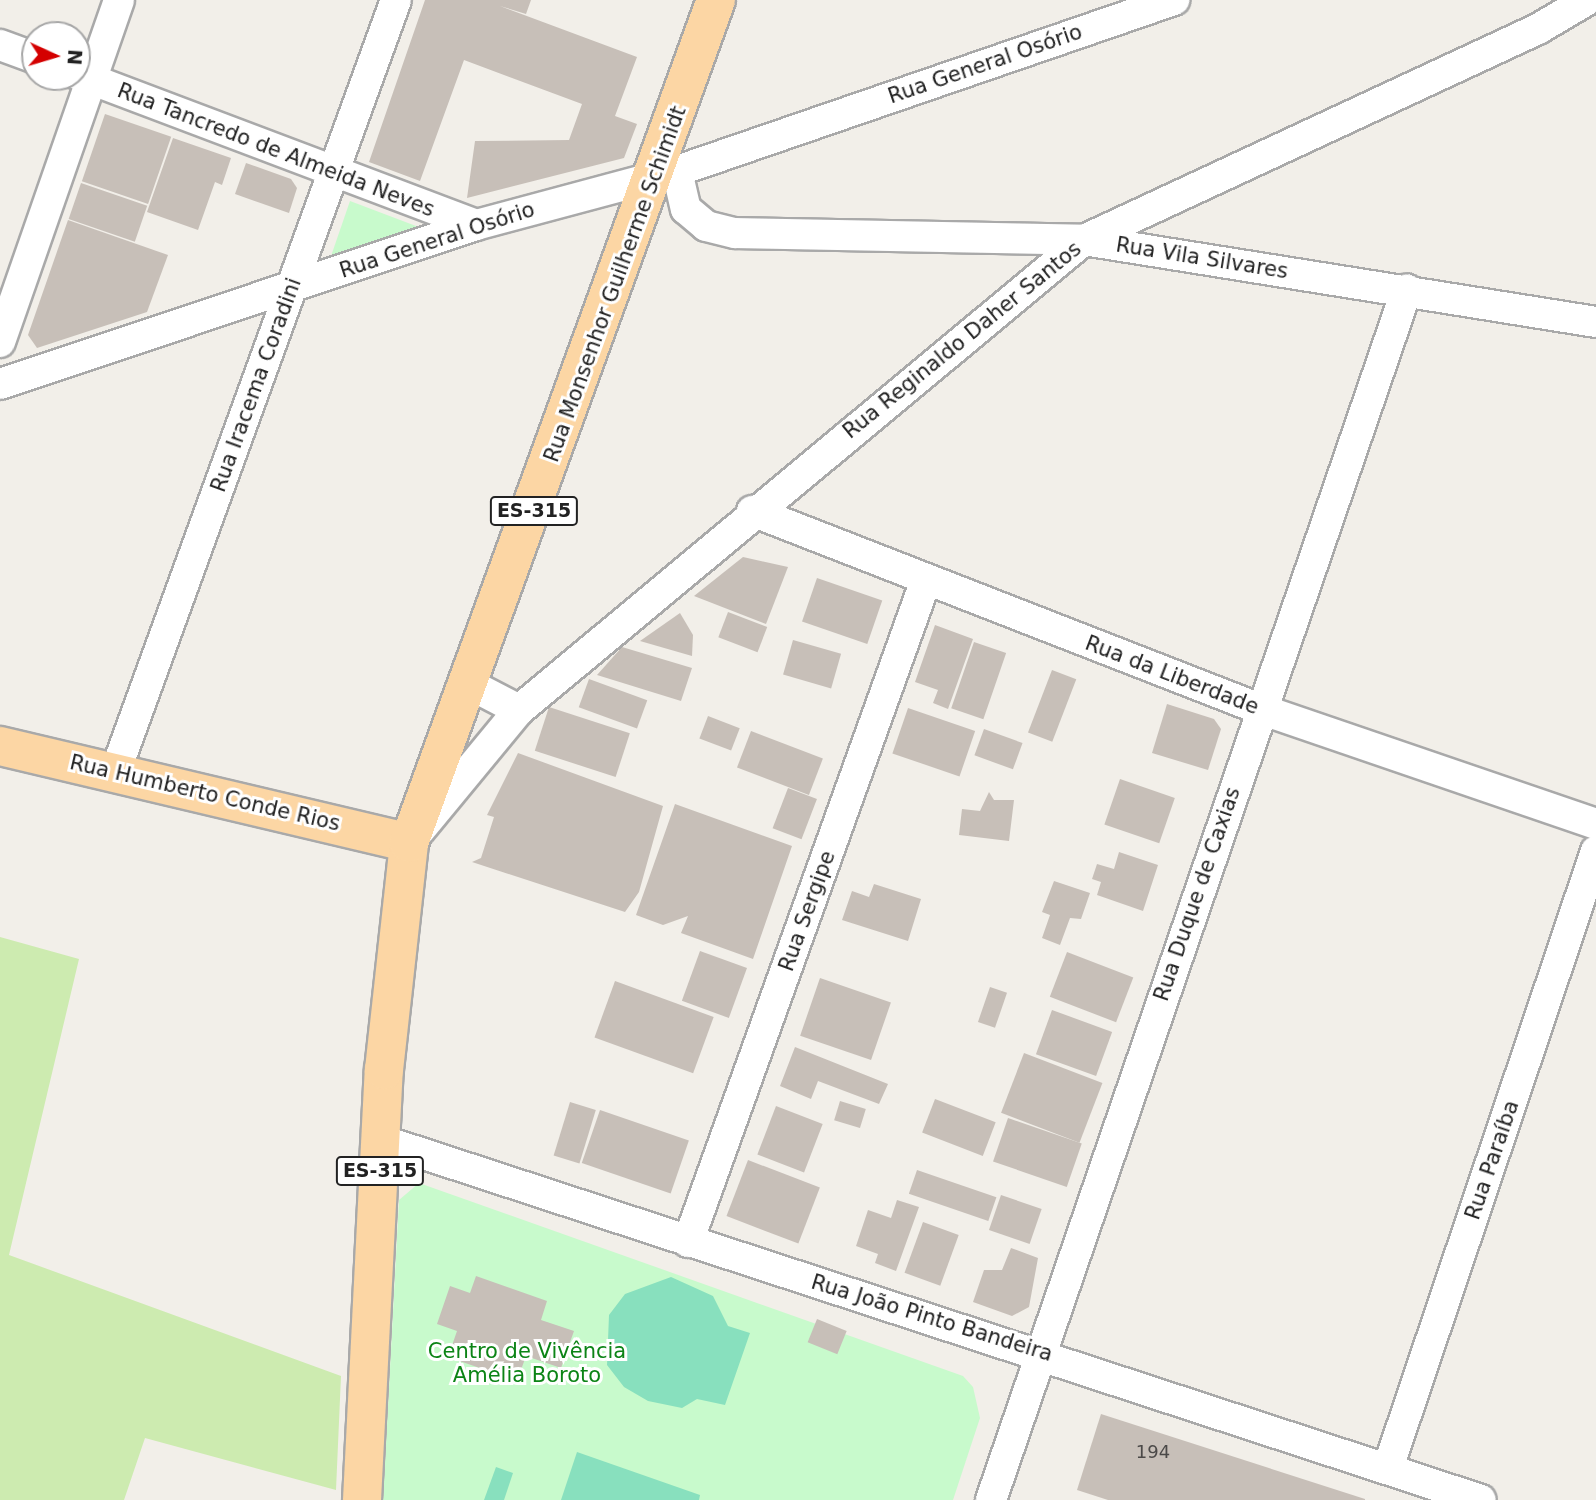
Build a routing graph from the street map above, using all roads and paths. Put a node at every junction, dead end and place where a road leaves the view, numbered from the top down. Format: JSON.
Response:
{"nodes":[{"id":1,"x":119,"y":0,"type":"edge"},
{"id":2,"x":396,"y":0,"type":"edge"},
{"id":3,"x":716,"y":0,"type":"edge"},
{"id":4,"x":1174,"y":0,"type":"edge"},
{"id":5,"x":1587,"y":0,"type":"edge"},
{"id":6,"x":0,"y":45,"type":"edge"},
{"id":7,"x":21,"y":53,"type":"edge"},
{"id":8,"x":91,"y":62,"type":"edge"},
{"id":9,"x":91,"y":80,"type":"edge"},
{"id":10,"x":80,"y":91,"type":"edge"},
{"id":11,"x":333,"y":172,"type":"junction"},
{"id":12,"x":665,"y":174,"type":"junction"},
{"id":13,"x":475,"y":225,"type":"junction"},
{"id":14,"x":1084,"y":240,"type":"junction"},
{"id":15,"x":1408,"y":289,"type":"junction"},
{"id":16,"x":291,"y":290,"type":"junction"},
{"id":17,"x":1596,"y":322,"type":"edge"},
{"id":18,"x":0,"y":342,"type":"edge"},
{"id":19,"x":0,"y":384,"type":"edge"},
{"id":20,"x":752,"y":511,"type":"junction"},
{"id":21,"x":926,"y":580,"type":"junction"},
{"id":22,"x":471,"y":685,"type":"junction"},
{"id":23,"x":519,"y":709,"type":"junction"},
{"id":24,"x":1261,"y":709,"type":"junction"},
{"id":25,"x":0,"y":746,"type":"edge"},
{"id":26,"x":116,"y":770,"type":"junction"},
{"id":27,"x":1596,"y":824,"type":"edge"},
{"id":28,"x":409,"y":843,"type":"junction"},
{"id":29,"x":1596,"y":851,"type":"edge"},
{"id":30,"x":381,"y":1140,"type":"junction"},
{"id":31,"x":688,"y":1242,"type":"junction"},
{"id":32,"x":1041,"y":1352,"type":"junction"},
{"id":33,"x":1388,"y":1468,"type":"junction"},
{"id":34,"x":362,"y":1500,"type":"edge"},
{"id":35,"x":991,"y":1500,"type":"edge"},
{"id":36,"x":1481,"y":1500,"type":"edge"}],
"edges":[{"from":1,"to":8,"type":"street"},
{"from":2,"to":11,"type":"street","name":"Rua Iracema Coradini"},
{"from":3,"to":12,"type":"main road","name":"Rua Monsenhor Guilherme Schimidt","number":"ES-315"},
{"from":4,"to":12,"type":"street","name":"Rua General Osório"},
{"from":5,"to":14,"type":"street","name":"Rua Reginaldo Daher Santos"},
{"from":6,"to":7,"type":"street"},
{"from":9,"to":11,"type":"street","name":"Rua Tancredo de Almeida Neves"},
{"from":10,"to":18,"type":"street"},
{"from":11,"to":13,"type":"street","name":"Rua Tancredo de Almeida Neves"},
{"from":11,"to":16,"type":"street","name":"Rua Iracema Coradini"},
{"from":12,"to":13,"type":"street","name":"Rua General Osório"},
{"from":12,"to":14,"type":"street","name":"Rua Vila Silvares"},
{"from":12,"to":22,"type":"main road","name":"Rua Monsenhor Guilherme Schimidt","number":"ES-315"},
{"from":13,"to":16,"type":"street","name":"Rua General Osório"},
{"from":14,"to":15,"type":"street","name":"Rua Vila Silvares"},
{"from":14,"to":20,"type":"street","name":"Rua Reginaldo Daher Santos"},
{"from":15,"to":17,"type":"street","name":"Rua Vila Silvares"},
{"from":15,"to":24,"type":"street","name":"Rua Duque de Caxias"},
{"from":16,"to":19,"type":"street","name":"Rua General Osório"},
{"from":16,"to":26,"type":"street","name":"Rua Iracema Coradini"},
{"from":20,"to":21,"type":"street","name":"Rua da Liberdade"},
{"from":20,"to":23,"type":"street","name":"Rua Reginaldo Daher Santos"},
{"from":21,"to":24,"type":"street","name":"Rua da Liberdade"},
{"from":21,"to":31,"type":"street","name":"Rua Sergipe"},
{"from":22,"to":23,"type":"street"},
{"from":22,"to":28,"type":"main road","name":"Rua Monsenhor Guilherme Schimidt","number":"ES-315"},
{"from":23,"to":28,"type":"street","name":"Rua Reginaldo Daher Santos"},
{"from":24,"to":27,"type":"street","name":"Rua da Liberdade"},
{"from":24,"to":32,"type":"street","name":"Rua Duque de Caxias"},
{"from":25,"to":26,"type":"main road","name":"Rua Humberto Conde Rios"},
{"from":26,"to":28,"type":"main road","name":"Rua Humberto Conde Rios"},
{"from":28,"to":30,"type":"main road","number":"ES-315"},
{"from":29,"to":33,"type":"street","name":"Rua Paraíba"},
{"from":30,"to":31,"type":"street","name":"Rua João Pinto Bandeira"},
{"from":30,"to":34,"type":"main road","number":"ES-315"},
{"from":31,"to":32,"type":"street","name":"Rua João Pinto Bandeira"},
{"from":32,"to":33,"type":"street","name":"Rua João Pinto Bandeira"},
{"from":32,"to":35,"type":"street","name":"Rua Duque de Caxias"},
{"from":33,"to":36,"type":"street","name":"Rua João Pinto Bandeira"}]}
